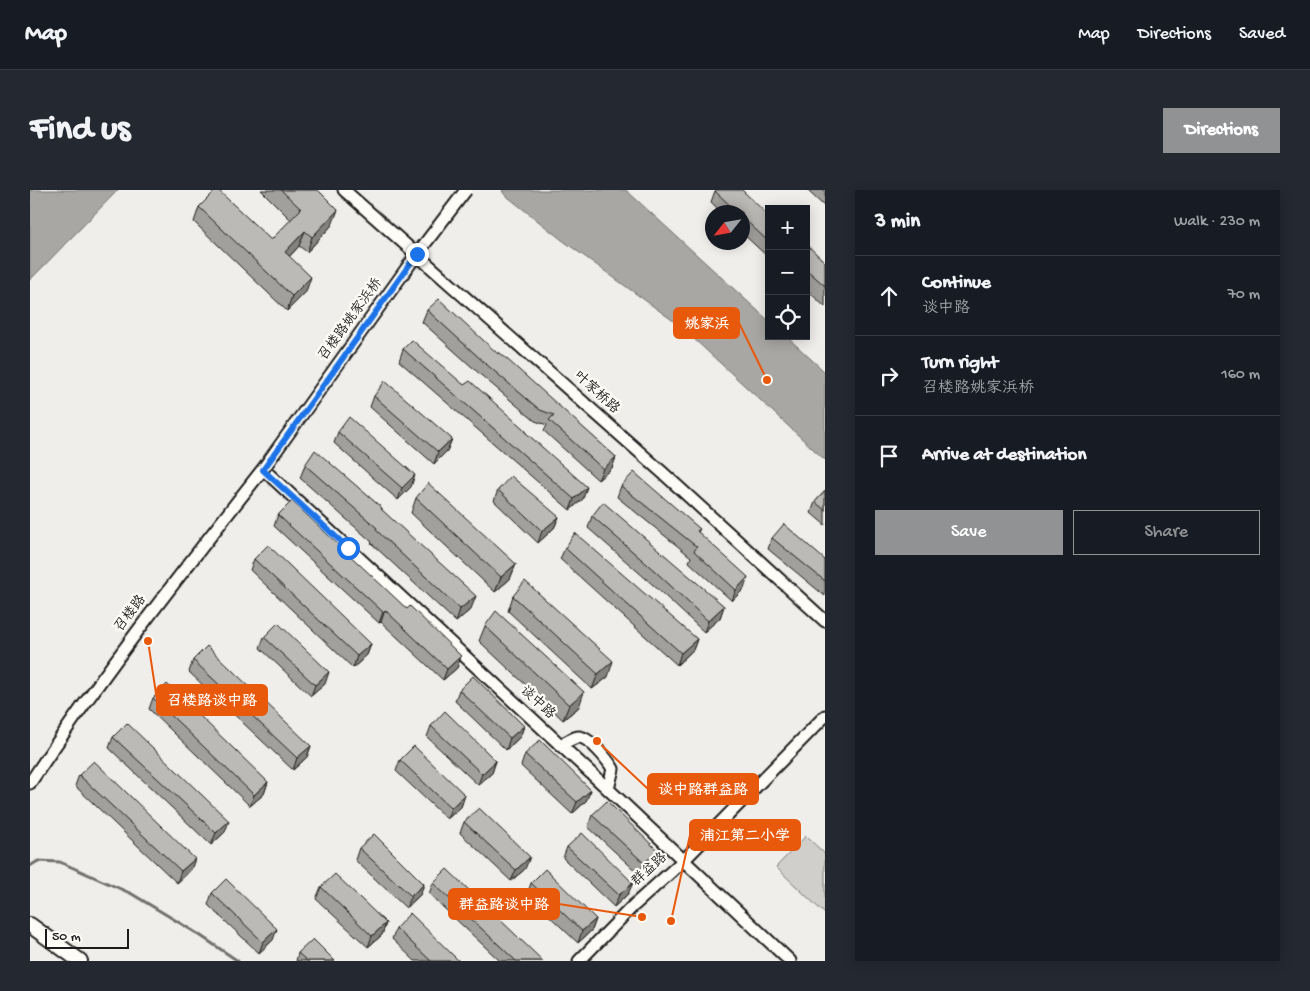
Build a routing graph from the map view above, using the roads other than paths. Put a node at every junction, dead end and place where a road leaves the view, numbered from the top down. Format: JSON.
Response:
{"nodes":[{"id":1,"x":344,"y":190,"type":"edge"},
{"id":2,"x":466,"y":190,"type":"edge"},
{"id":3,"x":263,"y":470,"type":"junction"},
{"id":4,"x":825,"y":621,"type":"edge"},
{"id":5,"x":825,"y":716,"type":"edge"},
{"id":6,"x":560,"y":745,"type":"junction"},
{"id":7,"x":30,"y":783,"type":"edge"},
{"id":8,"x":608,"y":789,"type":"junction"},
{"id":9,"x":683,"y":860,"type":"junction"},
{"id":10,"x":30,"y":925,"type":"edge"},
{"id":11,"x":80,"y":961,"type":"edge"},
{"id":12,"x":579,"y":961,"type":"edge"},
{"id":13,"x":790,"y":961,"type":"edge"}],
"edges":[{"from":1,"to":4,"type":"street","name":"叶家桥路"},
{"from":2,"to":3,"type":"street","name":"召楼路姚家浜桥","bridge":true},
{"from":3,"to":6,"type":"street","name":"谈中路"},
{"from":3,"to":7,"type":"street","name":"召楼路"},
{"from":5,"to":9,"type":"street","name":"群益路"},
{"from":6,"to":8,"type":"street","name":"谈中路"},
{"from":6,"to":8,"type":"street"},
{"from":8,"to":9,"type":"street","name":"谈中路"},
{"from":9,"to":12,"type":"street","name":"群益路"},
{"from":9,"to":13,"type":"street","name":"谈中路"},
{"from":10,"to":11,"type":"main road"}]}
